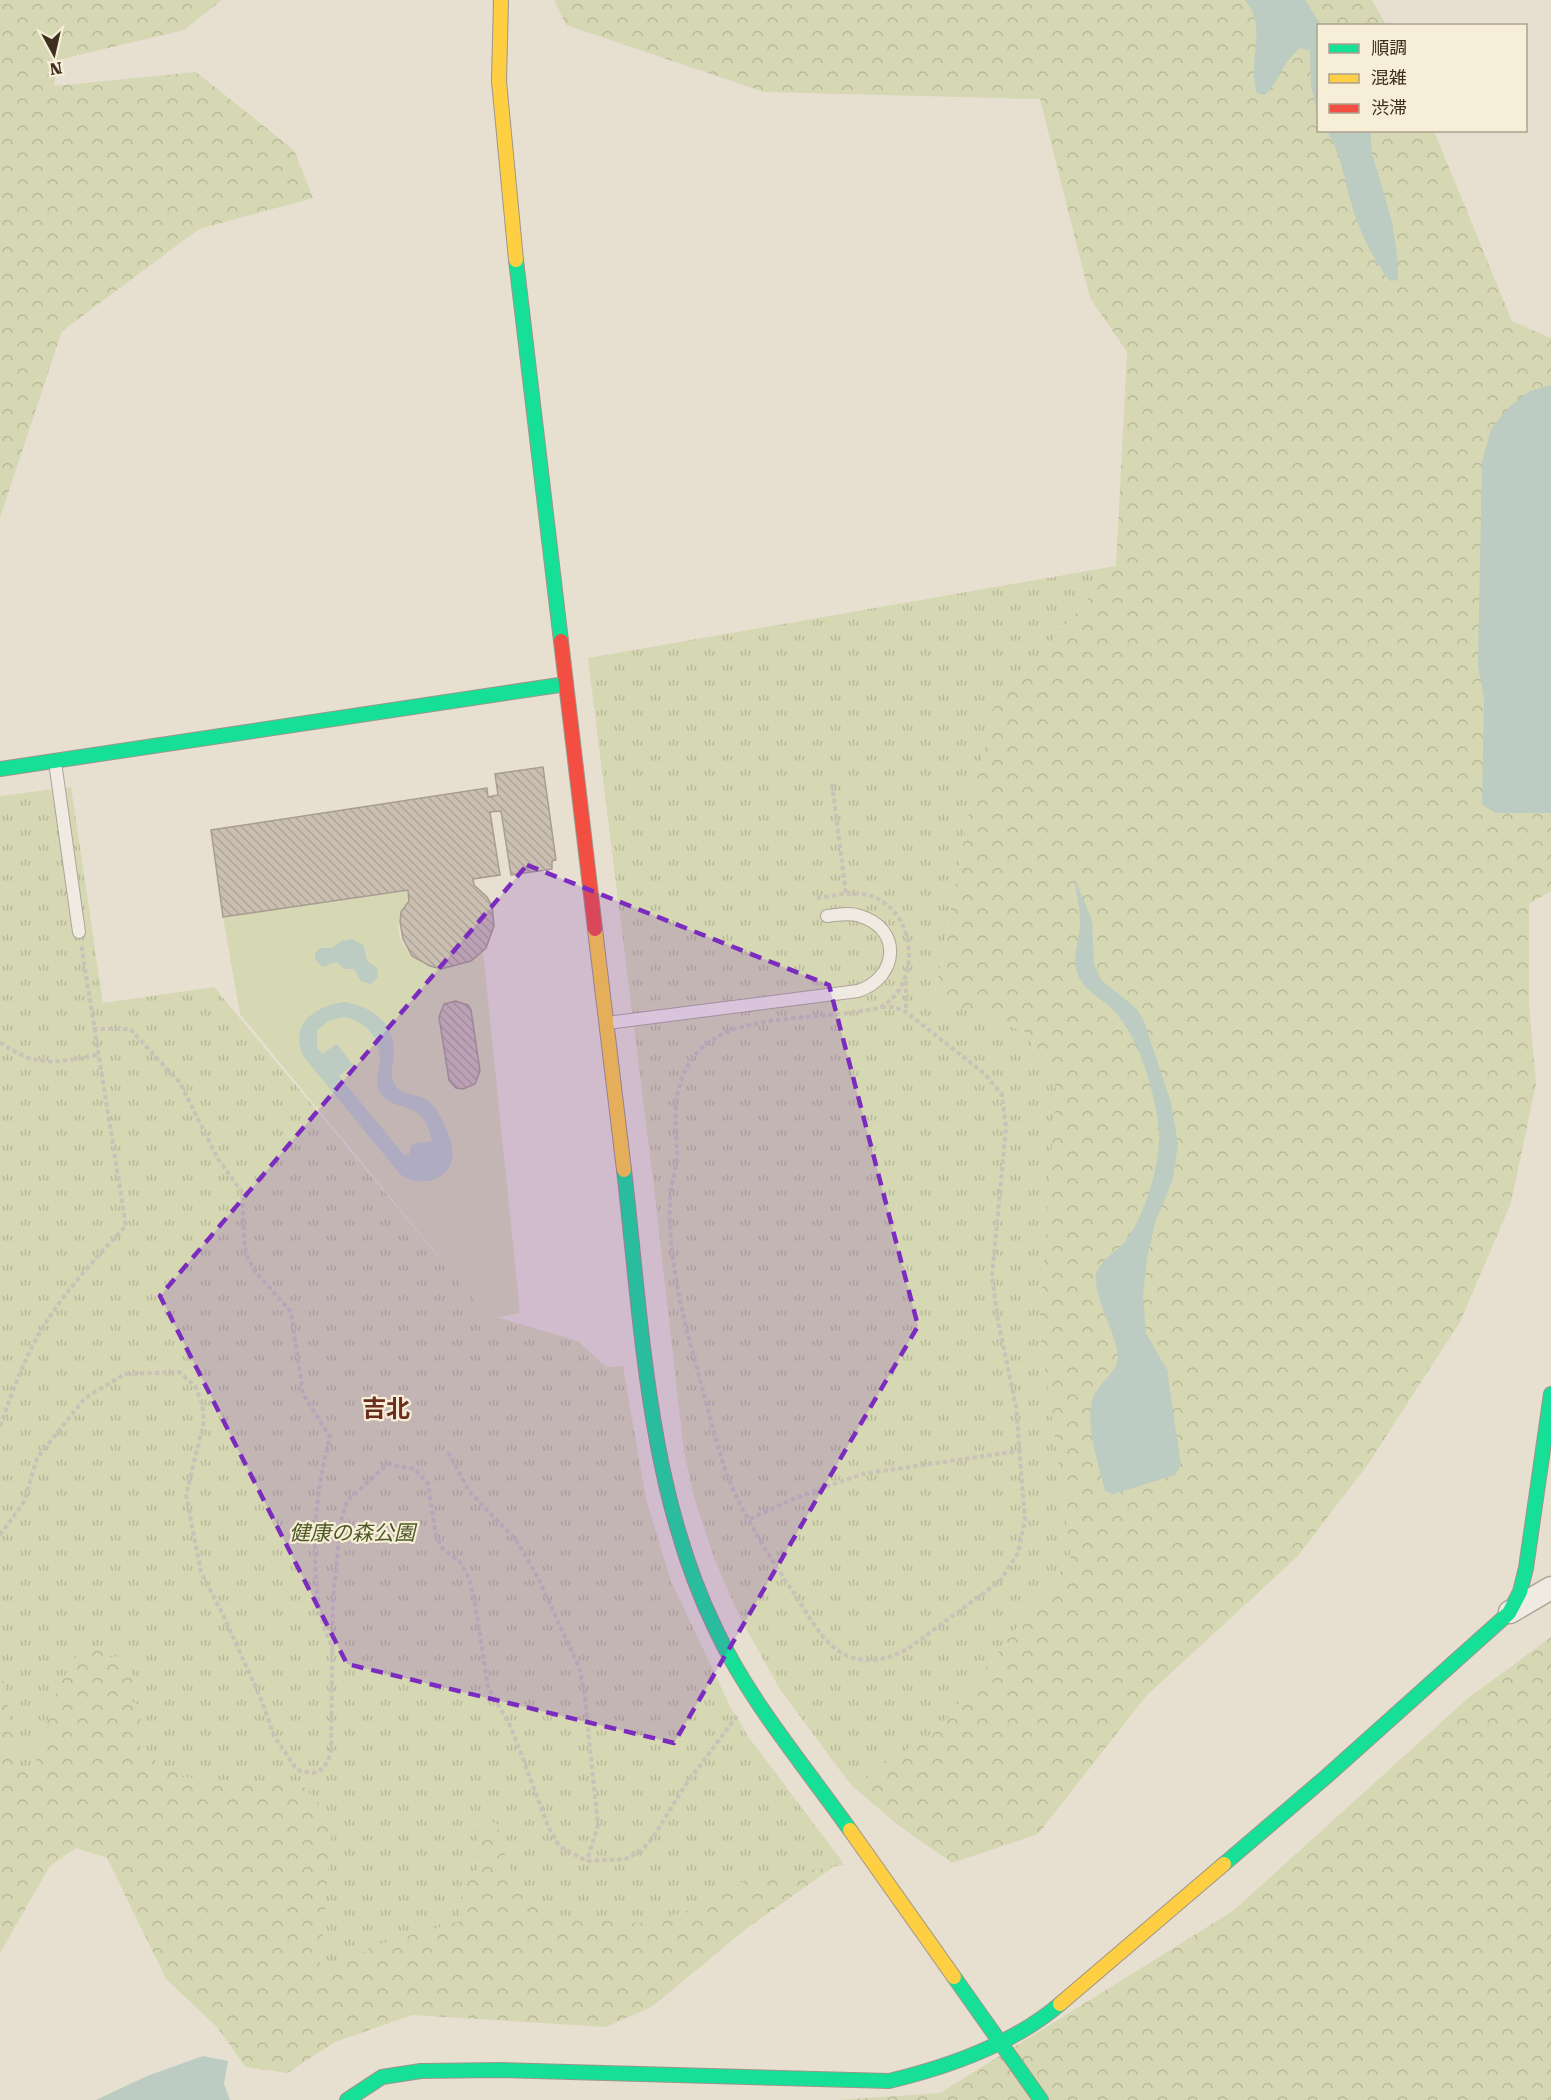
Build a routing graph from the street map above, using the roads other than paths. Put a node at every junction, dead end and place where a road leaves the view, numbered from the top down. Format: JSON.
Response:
{"nodes":[{"id":1,"x":501,"y":0,"type":"edge"},
{"id":2,"x":566,"y":684,"type":"junction"},
{"id":3,"x":54,"y":761,"type":"junction"},
{"id":4,"x":0,"y":769,"type":"edge"},
{"id":5,"x":827,"y":916,"type":"dead end"},
{"id":6,"x":79,"y":932,"type":"road end"},
{"id":7,"x":606,"y":1023,"type":"junction"},
{"id":8,"x":1551,"y":1394,"type":"edge"},
{"id":9,"x":1551,"y":1588,"type":"edge"},
{"id":10,"x":1509,"y":1613,"type":"junction"},
{"id":11,"x":1001,"y":2042,"type":"junction"},
{"id":12,"x":347,"y":2100,"type":"edge"},
{"id":13,"x":1041,"y":2100,"type":"edge"}],
"edges":[{"from":1,"to":2,"type":"street"},
{"from":2,"to":3,"type":"street"},
{"from":2,"to":7,"type":"street"},
{"from":3,"to":4,"type":"street"},
{"from":3,"to":6,"type":"lane"},
{"from":5,"to":7,"type":"lane"},
{"from":7,"to":11,"type":"street"},
{"from":8,"to":10,"type":"street"},
{"from":9,"to":10,"type":"street"},
{"from":10,"to":11,"type":"street"},
{"from":11,"to":12,"type":"street"},
{"from":11,"to":13,"type":"street"}]}
